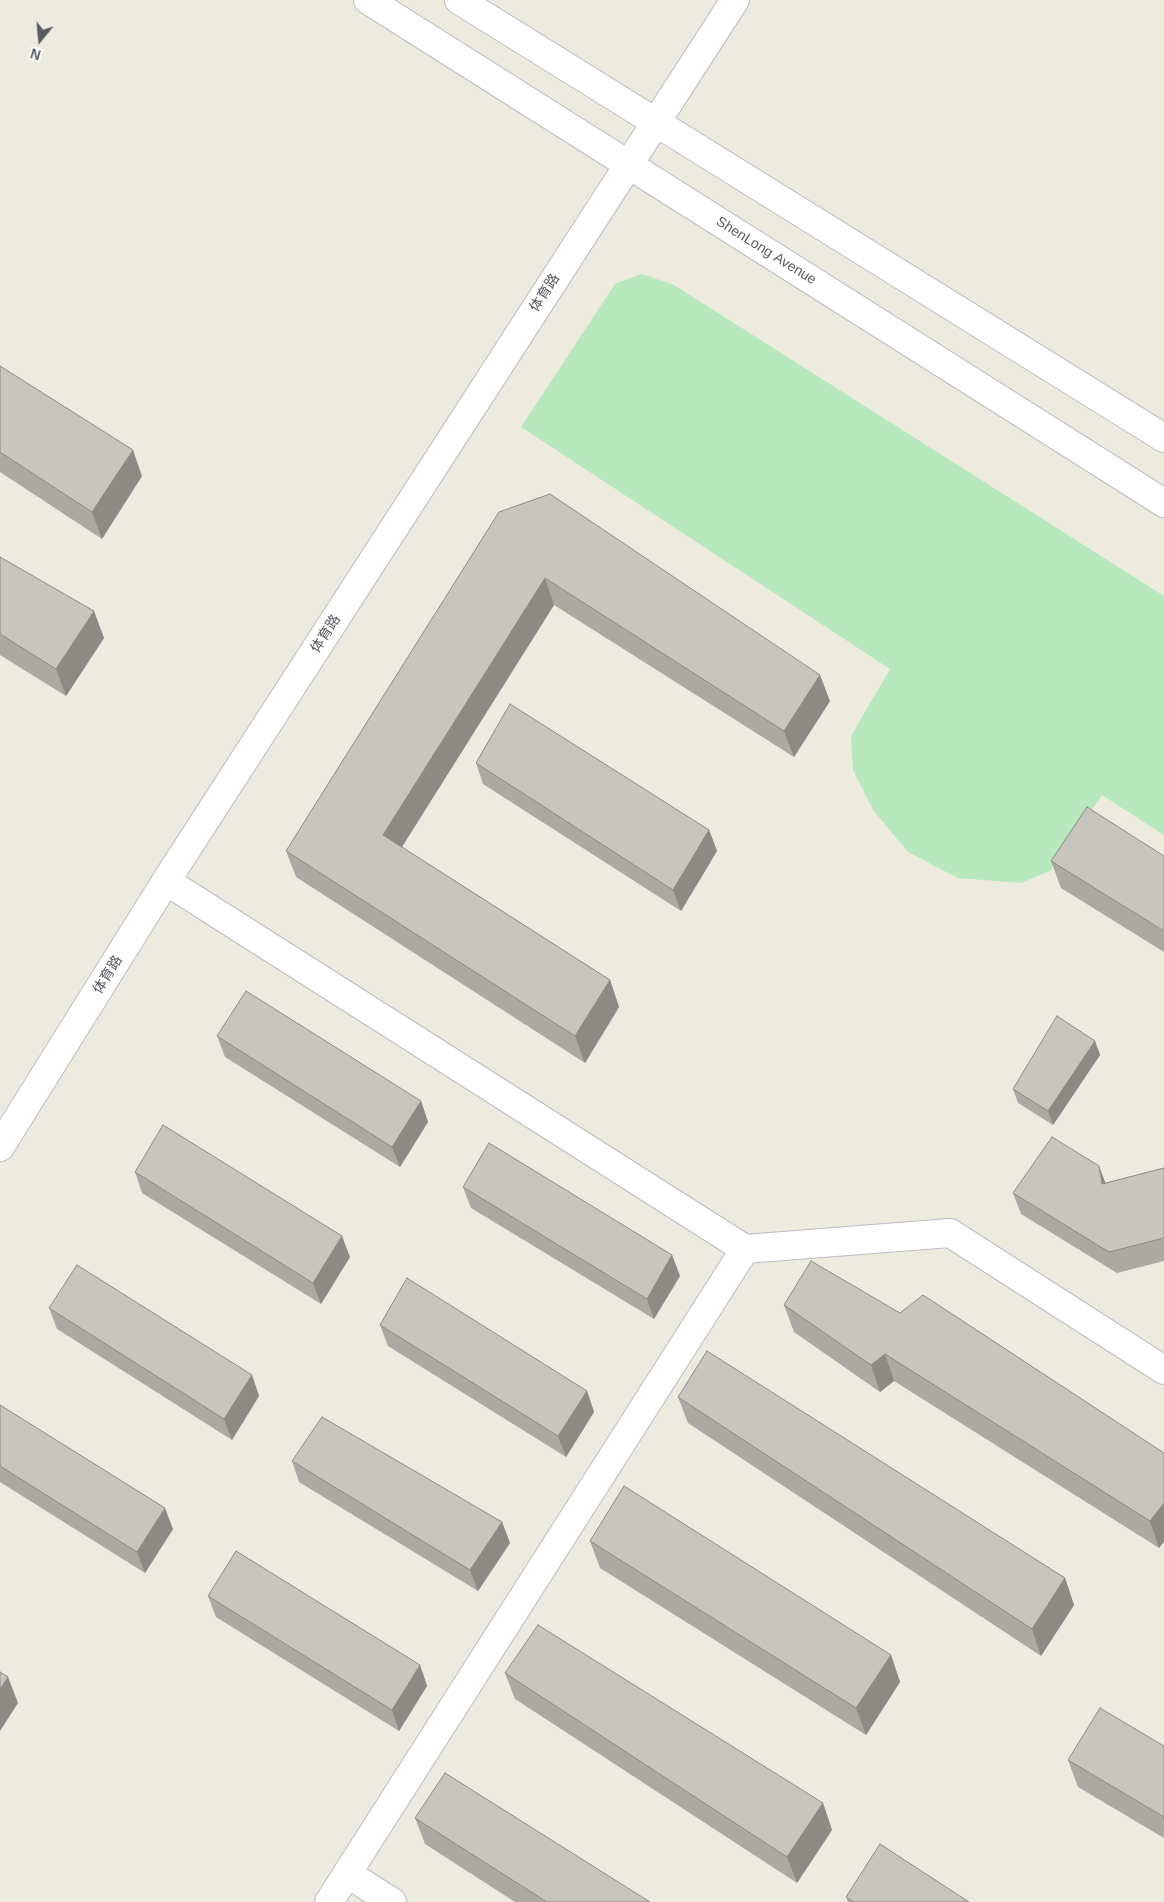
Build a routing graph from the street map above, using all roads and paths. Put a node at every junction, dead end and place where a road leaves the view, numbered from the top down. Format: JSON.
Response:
{"nodes":[{"id":1,"x":368,"y":0,"type":"edge"},
{"id":2,"x":459,"y":0,"type":"edge"},
{"id":3,"x":734,"y":0,"type":"edge"},
{"id":4,"x":656,"y":122,"type":"junction"},
{"id":5,"x":629,"y":164,"type":"junction"},
{"id":6,"x":1164,"y":438,"type":"edge"},
{"id":7,"x":1164,"y":503,"type":"edge"},
{"id":8,"x":166,"y":881,"type":"junction"},
{"id":9,"x":0,"y":1147,"type":"edge"},
{"id":10,"x":745,"y":1249,"type":"junction"},
{"id":11,"x":1164,"y":1370,"type":"edge"},
{"id":12,"x":348,"y":1874,"type":"junction"},
{"id":13,"x":329,"y":1902,"type":"edge"},
{"id":14,"x":392,"y":1902,"type":"edge"}],
"edges":[{"from":1,"to":5,"type":"street","name":"ShenLong Avenue"},
{"from":2,"to":4,"type":"street"},
{"from":3,"to":4,"type":"street","name":"体育路"},
{"from":4,"to":5,"type":"street","name":"体育路"},
{"from":4,"to":6,"type":"street"},
{"from":5,"to":7,"type":"street","name":"ShenLong Avenue"},
{"from":5,"to":8,"type":"street","name":"体育路"},
{"from":8,"to":9,"type":"street","name":"体育路"},
{"from":8,"to":10,"type":"street"},
{"from":10,"to":11,"type":"street"},
{"from":10,"to":12,"type":"street"},
{"from":12,"to":13,"type":"street"},
{"from":12,"to":14,"type":"street"}]}
